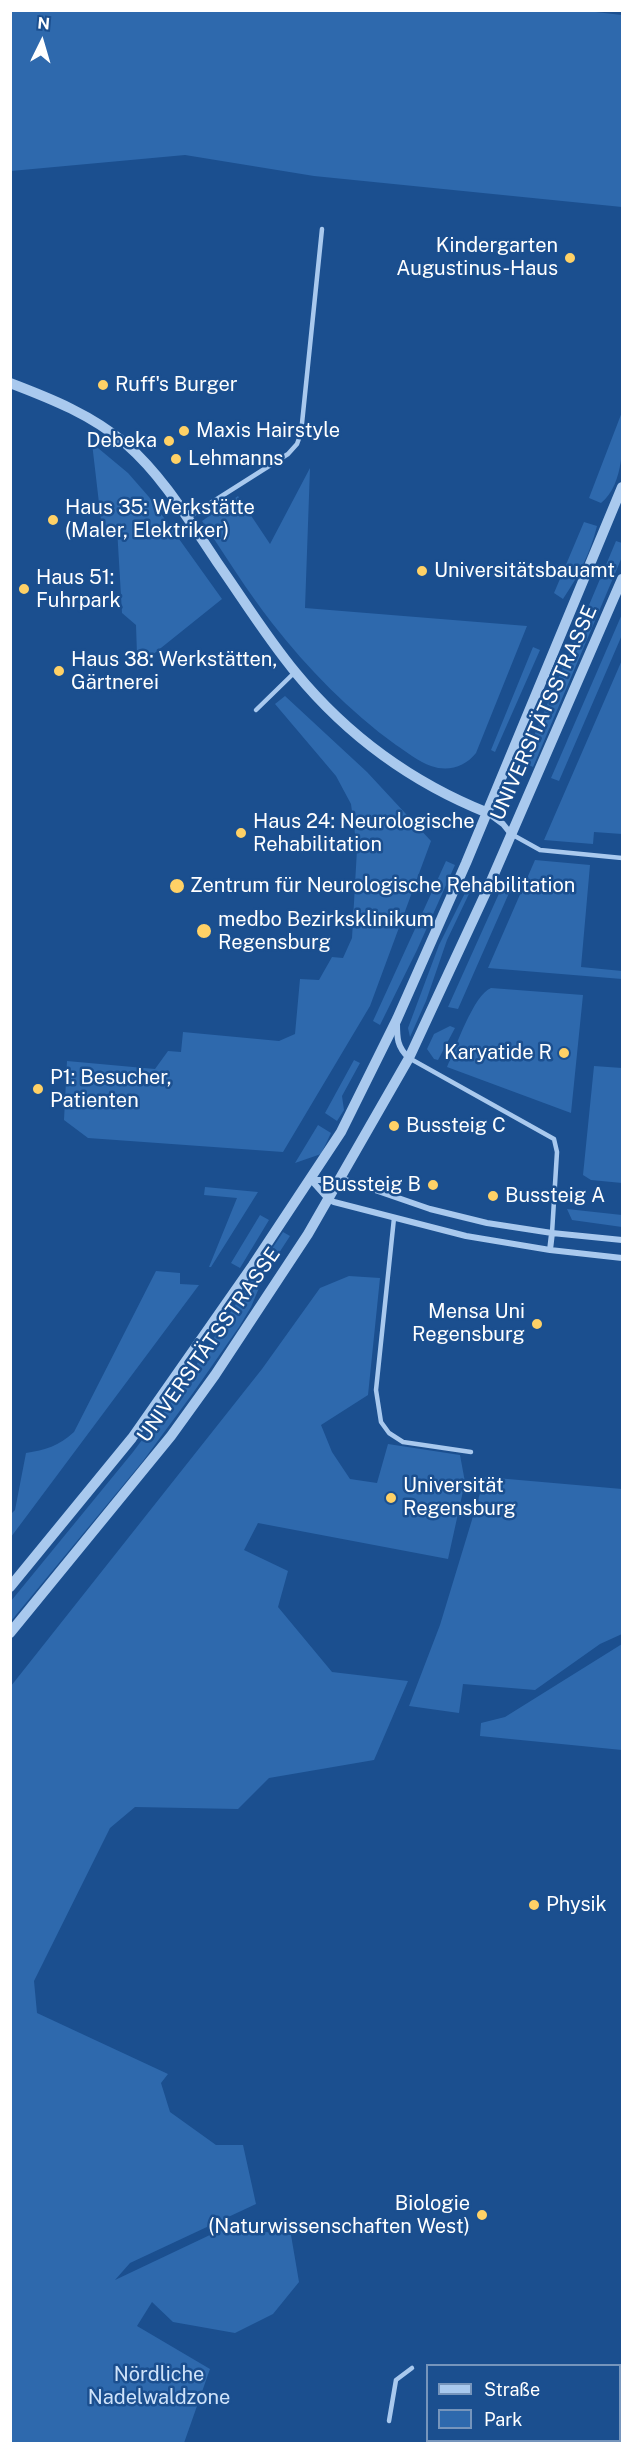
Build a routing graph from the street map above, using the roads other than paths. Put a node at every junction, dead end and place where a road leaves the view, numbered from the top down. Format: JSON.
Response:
{"nodes":[{"id":1,"x":322,"y":229,"type":"dead end"},
{"id":2,"x":10,"y":383,"type":"edge"},
{"id":3,"x":622,"y":487,"type":"edge"},
{"id":4,"x":187,"y":518,"type":"junction"},
{"id":5,"x":622,"y":579,"type":"edge"},
{"id":6,"x":295,"y":672,"type":"junction"},
{"id":7,"x":256,"y":710,"type":"dead end"},
{"id":8,"x":488,"y":813,"type":"junction"},
{"id":9,"x":511,"y":834,"type":"junction"},
{"id":10,"x":622,"y":858,"type":"edge"},
{"id":11,"x":398,"y":1019,"type":"junction"},
{"id":12,"x":409,"y":1058,"type":"junction"},
{"id":13,"x":338,"y":1179,"type":"junction"},
{"id":14,"x":311,"y":1180,"type":"junction"},
{"id":15,"x":328,"y":1199,"type":"junction"},
{"id":16,"x":394,"y":1218,"type":"junction"},
{"id":17,"x":552,"y":1233,"type":"junction"},
{"id":18,"x":622,"y":1240,"type":"edge"},
{"id":19,"x":550,"y":1250,"type":"junction"},
{"id":20,"x":622,"y":1258,"type":"edge"},
{"id":21,"x":471,"y":1452,"type":"dead end"},
{"id":22,"x":10,"y":1587,"type":"edge"},
{"id":23,"x":10,"y":1633,"type":"edge"},
{"id":24,"x":412,"y":2368,"type":"dead end"},
{"id":25,"x":389,"y":2421,"type":"dead end"}],
"edges":[{"from":1,"to":4,"type":"lane"},
{"from":2,"to":4,"type":"street"},
{"from":3,"to":8,"type":"street","name":"UNIVERSITÄTSSTRASSE"},
{"from":4,"to":6,"type":"street"},
{"from":5,"to":9,"type":"street","name":"UNIVERSITÄTSSTRASSE"},
{"from":6,"to":7,"type":"lane"},
{"from":6,"to":8,"type":"street"},
{"from":8,"to":9,"type":"street"},
{"from":8,"to":11,"type":"street","name":"UNIVERSITÄTSSTRASSE"},
{"from":9,"to":10,"type":"lane"},
{"from":9,"to":12,"type":"street","name":"UNIVERSITÄTSSTRASSE"},
{"from":11,"to":12,"type":"street","name":"UNIVERSITÄTSSTRASSE"},
{"from":11,"to":14,"type":"street","name":"UNIVERSITÄTSSTRASSE"},
{"from":12,"to":13,"type":"street","name":"UNIVERSITÄTSSTRASSE"},
{"from":12,"to":17,"type":"lane"},
{"from":13,"to":14,"type":"street"},
{"from":13,"to":15,"type":"street","name":"UNIVERSITÄTSSTRASSE"},
{"from":13,"to":17,"type":"street"},
{"from":14,"to":15,"type":"street"},
{"from":14,"to":22,"type":"street","name":"UNIVERSITÄTSSTRASSE"},
{"from":15,"to":16,"type":"street"},
{"from":15,"to":23,"type":"street","name":"UNIVERSITÄTSSTRASSE"},
{"from":16,"to":19,"type":"street"},
{"from":16,"to":21,"type":"lane"},
{"from":17,"to":18,"type":"street"},
{"from":17,"to":19,"type":"street"},
{"from":19,"to":20,"type":"street"},
{"from":24,"to":25,"type":"lane"}]}
